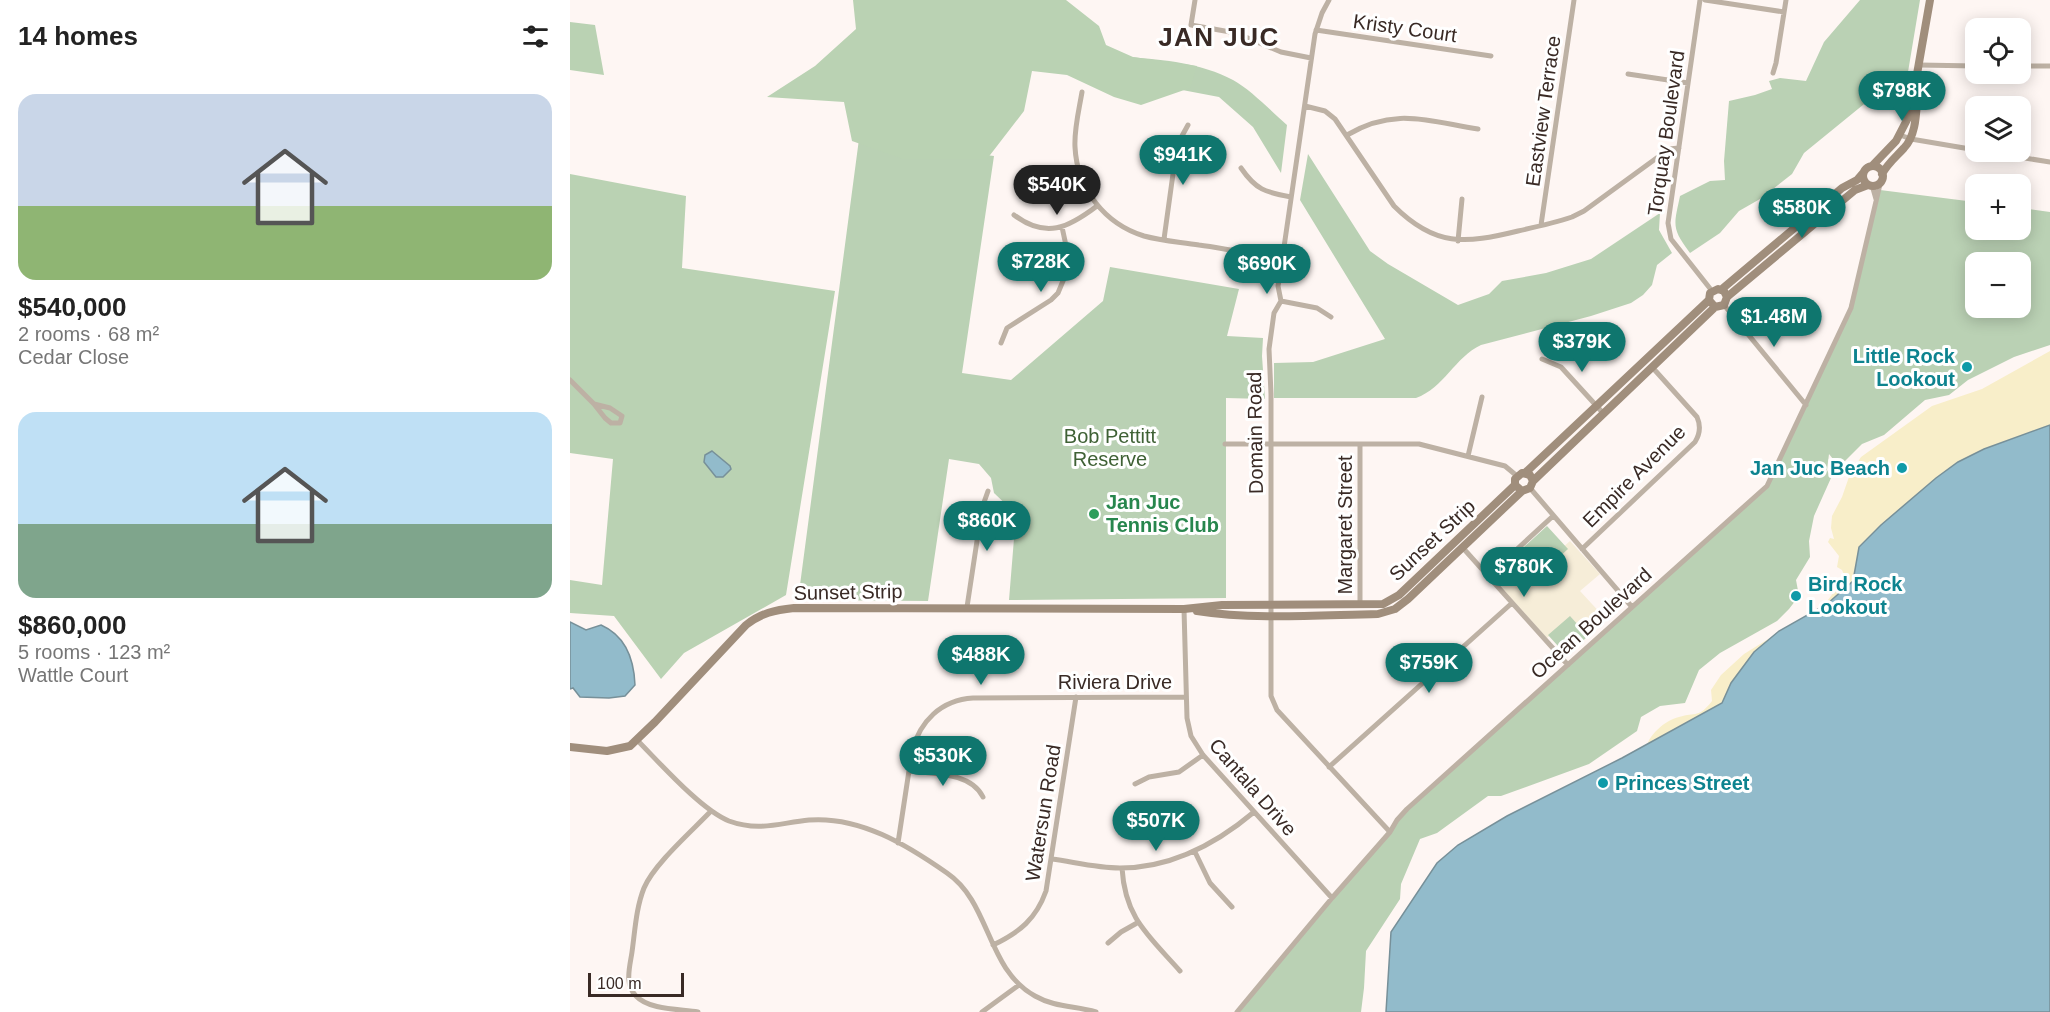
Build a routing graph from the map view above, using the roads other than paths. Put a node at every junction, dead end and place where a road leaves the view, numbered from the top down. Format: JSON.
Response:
{"nodes":[{"id":1,"x":1195,"y":0,"type":"edge"},
{"id":2,"x":1329,"y":0,"type":"edge"},
{"id":3,"x":1574,"y":0,"type":"edge"},
{"id":4,"x":1700,"y":0,"type":"edge"},
{"id":5,"x":1706,"y":0,"type":"edge"},
{"id":6,"x":1786,"y":0,"type":"edge"},
{"id":7,"x":1930,"y":0,"type":"edge"},
{"id":8,"x":1784,"y":12,"type":"junction"},
{"id":9,"x":1316,"y":30,"type":"junction"},
{"id":10,"x":1491,"y":56,"type":"dead end"},
{"id":11,"x":1311,"y":58,"type":"junction"},
{"id":12,"x":1919,"y":65,"type":"junction"},
{"id":13,"x":1965,"y":66,"type":"edge"},
{"id":14,"x":2031,"y":66,"type":"edge"},
{"id":15,"x":2050,"y":66,"type":"edge"},
{"id":16,"x":1773,"y":73,"type":"dead end"},
{"id":17,"x":1628,"y":74,"type":"dead end"},
{"id":18,"x":1688,"y":83,"type":"junction"},
{"id":19,"x":1082,"y":92,"type":"dead end"},
{"id":20,"x":1305,"y":106,"type":"junction"},
{"id":21,"x":1188,"y":126,"type":"dead end"},
{"id":22,"x":1478,"y":129,"type":"dead end"},
{"id":23,"x":1347,"y":135,"type":"junction"},
{"id":24,"x":1900,"y":135,"type":"junction"},
{"id":25,"x":1911,"y":139,"type":"junction"},
{"id":26,"x":1679,"y":147,"type":"junction"},
{"id":27,"x":1965,"y":148,"type":"edge"},
{"id":28,"x":2031,"y":159,"type":"edge"},
{"id":29,"x":2050,"y":162,"type":"edge"},
{"id":30,"x":1872,"y":166,"type":"junction"},
{"id":31,"x":1241,"y":168,"type":"dead end"},
{"id":32,"x":1863,"y":173,"type":"junction"},
{"id":33,"x":1882,"y":177,"type":"junction"},
{"id":34,"x":1870,"y":185,"type":"junction"},
{"id":35,"x":1291,"y":197,"type":"junction"},
{"id":36,"x":1462,"y":199,"type":"dead end"},
{"id":37,"x":1876,"y":204,"type":"junction"},
{"id":38,"x":1097,"y":206,"type":"junction"},
{"id":39,"x":1014,"y":215,"type":"dead end"},
{"id":40,"x":1541,"y":225,"type":"junction"},
{"id":41,"x":1062,"y":227,"type":"junction"},
{"id":42,"x":1164,"y":239,"type":"junction"},
{"id":43,"x":1458,"y":241,"type":"junction"},
{"id":44,"x":1277,"y":255,"type":"junction"},
{"id":45,"x":1722,"y":289,"type":"junction"},
{"id":46,"x":1712,"y":291,"type":"junction"},
{"id":47,"x":1727,"y":297,"type":"junction"},
{"id":48,"x":1281,"y":301,"type":"junction"},
{"id":49,"x":1712,"y":303,"type":"junction"},
{"id":50,"x":1724,"y":305,"type":"junction"},
{"id":51,"x":1330,"y":317,"type":"dead end"},
{"id":52,"x":1000,"y":343,"type":"dead end"},
{"id":53,"x":1542,"y":359,"type":"dead end"},
{"id":54,"x":1652,"y":367,"type":"junction"},
{"id":55,"x":570,"y":380,"type":"edge"},
{"id":56,"x":1482,"y":397,"type":"dead end"},
{"id":57,"x":594,"y":404,"type":"junction"},
{"id":58,"x":1596,"y":405,"type":"junction"},
{"id":59,"x":1806,"y":405,"type":"junction"},
{"id":60,"x":1603,"y":413,"type":"junction"},
{"id":61,"x":1226,"y":444,"type":"dead end"},
{"id":62,"x":1271,"y":444,"type":"junction"},
{"id":63,"x":1360,"y":444,"type":"junction"},
{"id":64,"x":1468,"y":456,"type":"junction"},
{"id":65,"x":1521,"y":474,"type":"junction"},
{"id":66,"x":1515,"y":485,"type":"junction"},
{"id":67,"x":1528,"y":487,"type":"junction"},
{"id":68,"x":988,"y":491,"type":"dead end"},
{"id":69,"x":1553,"y":516,"type":"junction"},
{"id":70,"x":1463,"y":548,"type":"junction"},
{"id":71,"x":1582,"y":549,"type":"junction"},
{"id":72,"x":1488,"y":576,"type":"junction"},
{"id":73,"x":1512,"y":603,"type":"junction"},
{"id":74,"x":1271,"y":604,"type":"junction"},
{"id":75,"x":1360,"y":605,"type":"junction"},
{"id":76,"x":1632,"y":607,"type":"junction"},
{"id":77,"x":967,"y":608,"type":"junction"},
{"id":78,"x":1184,"y":609,"type":"junction"},
{"id":79,"x":1271,"y":615,"type":"junction"},
{"id":80,"x":1568,"y":665,"type":"junction"},
{"id":81,"x":1076,"y":697,"type":"junction"},
{"id":82,"x":1186,"y":697,"type":"junction"},
{"id":83,"x":637,"y":740,"type":"junction"},
{"id":84,"x":570,"y":747,"type":"edge"},
{"id":85,"x":1203,"y":755,"type":"junction"},
{"id":86,"x":1329,"y":767,"type":"junction"},
{"id":87,"x":909,"y":771,"type":"junction"},
{"id":88,"x":1135,"y":784,"type":"dead end"},
{"id":89,"x":983,"y":796,"type":"dead end"},
{"id":90,"x":711,"y":811,"type":"junction"},
{"id":91,"x":1254,"y":812,"type":"junction"},
{"id":92,"x":1390,"y":832,"type":"junction"},
{"id":93,"x":898,"y":843,"type":"junction"},
{"id":94,"x":1196,"y":852,"type":"junction"},
{"id":95,"x":1052,"y":859,"type":"junction"},
{"id":96,"x":1122,"y":868,"type":"junction"},
{"id":97,"x":1332,"y":898,"type":"junction"},
{"id":98,"x":1232,"y":907,"type":"dead end"},
{"id":99,"x":1137,"y":923,"type":"junction"},
{"id":100,"x":1108,"y":943,"type":"dead end"},
{"id":101,"x":993,"y":945,"type":"junction"},
{"id":102,"x":1180,"y":971,"type":"dead end"},
{"id":103,"x":1019,"y":985,"type":"junction"},
{"id":104,"x":698,"y":1012,"type":"edge"},
{"id":105,"x":982,"y":1012,"type":"edge"},
{"id":106,"x":1096,"y":1012,"type":"edge"},
{"id":107,"x":1237,"y":1012,"type":"edge"}],
"edges":[{"from":1,"to":11,"type":"street"},
{"from":2,"to":9,"type":"street","name":"Domain Road"},
{"from":3,"to":40,"type":"street","name":"Eastview Terrace"},
{"from":4,"to":18,"type":"street","name":"Torquay Boulevard"},
{"from":5,"to":8,"type":"street"},
{"from":6,"to":8,"type":"street"},
{"from":7,"to":12,"type":"street"},
{"from":8,"to":16,"type":"street"},
{"from":9,"to":10,"type":"street","name":"Kristy Court"},
{"from":9,"to":11,"type":"street","name":"Domain Road"},
{"from":11,"to":20,"type":"street","name":"Domain Road"},
{"from":12,"to":13,"type":"street"},
{"from":12,"to":24,"type":"street"},
{"from":12,"to":25,"type":"street"},
{"from":14,"to":15,"type":"street"},
{"from":17,"to":18,"type":"street"},
{"from":18,"to":26,"type":"street","name":"Torquay Boulevard"},
{"from":19,"to":38,"type":"street"},
{"from":20,"to":23,"type":"street"},
{"from":20,"to":35,"type":"street","name":"Domain Road"},
{"from":21,"to":42,"type":"street"},
{"from":22,"to":23,"type":"street"},
{"from":23,"to":43,"type":"street"},
{"from":24,"to":25,"type":"street"},
{"from":24,"to":30,"type":"street"},
{"from":25,"to":27,"type":"street"},
{"from":25,"to":33,"type":"street"},
{"from":26,"to":40,"type":"street"},
{"from":26,"to":46,"type":"street","name":"Torquay Boulevard"},
{"from":28,"to":29,"type":"street"},
{"from":30,"to":32,"type":"street"},
{"from":30,"to":33,"type":"street"},
{"from":31,"to":35,"type":"street"},
{"from":32,"to":34,"type":"street"},
{"from":32,"to":45,"type":"street"},
{"from":33,"to":34,"type":"street"},
{"from":33,"to":37,"type":"street","name":"Ocean Boulevard"},
{"from":34,"to":37,"type":"street","name":"Ocean Boulevard"},
{"from":34,"to":47,"type":"street"},
{"from":35,"to":44,"type":"street","name":"Domain Road"},
{"from":36,"to":43,"type":"street"},
{"from":37,"to":59,"type":"street","name":"Ocean Boulevard"},
{"from":38,"to":41,"type":"street"},
{"from":38,"to":42,"type":"street"},
{"from":39,"to":41,"type":"street"},
{"from":40,"to":43,"type":"street"},
{"from":41,"to":52,"type":"street"},
{"from":42,"to":44,"type":"street"},
{"from":44,"to":48,"type":"street","name":"Domain Road"},
{"from":45,"to":46,"type":"street"},
{"from":45,"to":47,"type":"street"},
{"from":46,"to":49,"type":"street","name":"Sunset Strip"},
{"from":47,"to":50,"type":"street"},
{"from":48,"to":51,"type":"street"},
{"from":48,"to":62,"type":"street","name":"Domain Road"},
{"from":49,"to":50,"type":"street"},
{"from":49,"to":54,"type":"street","name":"Sunset Strip"},
{"from":49,"to":58,"type":"street","name":"Sunset Strip"},
{"from":50,"to":59,"type":"street"},
{"from":53,"to":58,"type":"street"},
{"from":54,"to":60,"type":"street","name":"Sunset Strip"},
{"from":54,"to":71,"type":"street","name":"Empire Avenue"},
{"from":55,"to":57,"type":"street"},
{"from":56,"to":64,"type":"street"},
{"from":57,"to":57,"type":"street"},
{"from":58,"to":60,"type":"street"},
{"from":58,"to":65,"type":"street","name":"Sunset Strip"},
{"from":59,"to":76,"type":"street","name":"Ocean Boulevard"},
{"from":60,"to":67,"type":"street","name":"Sunset Strip"},
{"from":61,"to":62,"type":"street"},
{"from":62,"to":63,"type":"street"},
{"from":62,"to":74,"type":"street","name":"Domain Road"},
{"from":63,"to":64,"type":"street"},
{"from":63,"to":75,"type":"street","name":"Margaret Street"},
{"from":64,"to":65,"type":"street"},
{"from":65,"to":66,"type":"street"},
{"from":65,"to":67,"type":"street"},
{"from":66,"to":67,"type":"street"},
{"from":66,"to":75,"type":"street","name":"Sunset Strip"},
{"from":67,"to":69,"type":"street"},
{"from":67,"to":70,"type":"street","name":"Sunset Strip"},
{"from":68,"to":77,"type":"street"},
{"from":69,"to":71,"type":"street"},
{"from":69,"to":72,"type":"street"},
{"from":70,"to":72,"type":"street"},
{"from":70,"to":79,"type":"street","name":"Sunset Strip"},
{"from":71,"to":76,"type":"street"},
{"from":72,"to":73,"type":"street"},
{"from":73,"to":80,"type":"street"},
{"from":73,"to":86,"type":"street"},
{"from":74,"to":75,"type":"street","name":"Sunset Strip"},
{"from":74,"to":78,"type":"street","name":"Sunset Strip"},
{"from":74,"to":79,"type":"street","name":"Domain Road"},
{"from":76,"to":80,"type":"street","name":"Ocean Boulevard"},
{"from":77,"to":78,"type":"street","name":"Sunset Strip"},
{"from":77,"to":83,"type":"street","name":"Sunset Strip"},
{"from":78,"to":79,"type":"street","name":"Sunset Strip"},
{"from":78,"to":82,"type":"street","name":"Cantala Drive"},
{"from":79,"to":86,"type":"street","name":"Domain Road"},
{"from":80,"to":92,"type":"street","name":"Ocean Boulevard"},
{"from":81,"to":82,"type":"street","name":"Riviera Drive"},
{"from":81,"to":87,"type":"street","name":"Riviera Drive"},
{"from":81,"to":95,"type":"street","name":"Watersun Road"},
{"from":82,"to":85,"type":"street","name":"Cantala Drive"},
{"from":83,"to":84,"type":"street","name":"Sunset Strip"},
{"from":83,"to":90,"type":"street"},
{"from":85,"to":88,"type":"street"},
{"from":85,"to":91,"type":"street","name":"Cantala Drive"},
{"from":86,"to":92,"type":"street","name":"Domain Road"},
{"from":87,"to":89,"type":"street"},
{"from":87,"to":93,"type":"street","name":"Riviera Drive"},
{"from":90,"to":93,"type":"street"},
{"from":90,"to":104,"type":"street"},
{"from":91,"to":94,"type":"street"},
{"from":91,"to":97,"type":"street","name":"Cantala Drive"},
{"from":92,"to":97,"type":"street","name":"Ocean Boulevard"},
{"from":93,"to":101,"type":"street"},
{"from":94,"to":96,"type":"street"},
{"from":94,"to":98,"type":"street"},
{"from":95,"to":96,"type":"street"},
{"from":95,"to":101,"type":"street","name":"Watersun Road"},
{"from":96,"to":99,"type":"street"},
{"from":97,"to":107,"type":"street","name":"Ocean Boulevard"},
{"from":99,"to":100,"type":"street"},
{"from":99,"to":102,"type":"street"},
{"from":101,"to":103,"type":"street"},
{"from":103,"to":105,"type":"street"},
{"from":103,"to":106,"type":"street"}]}
